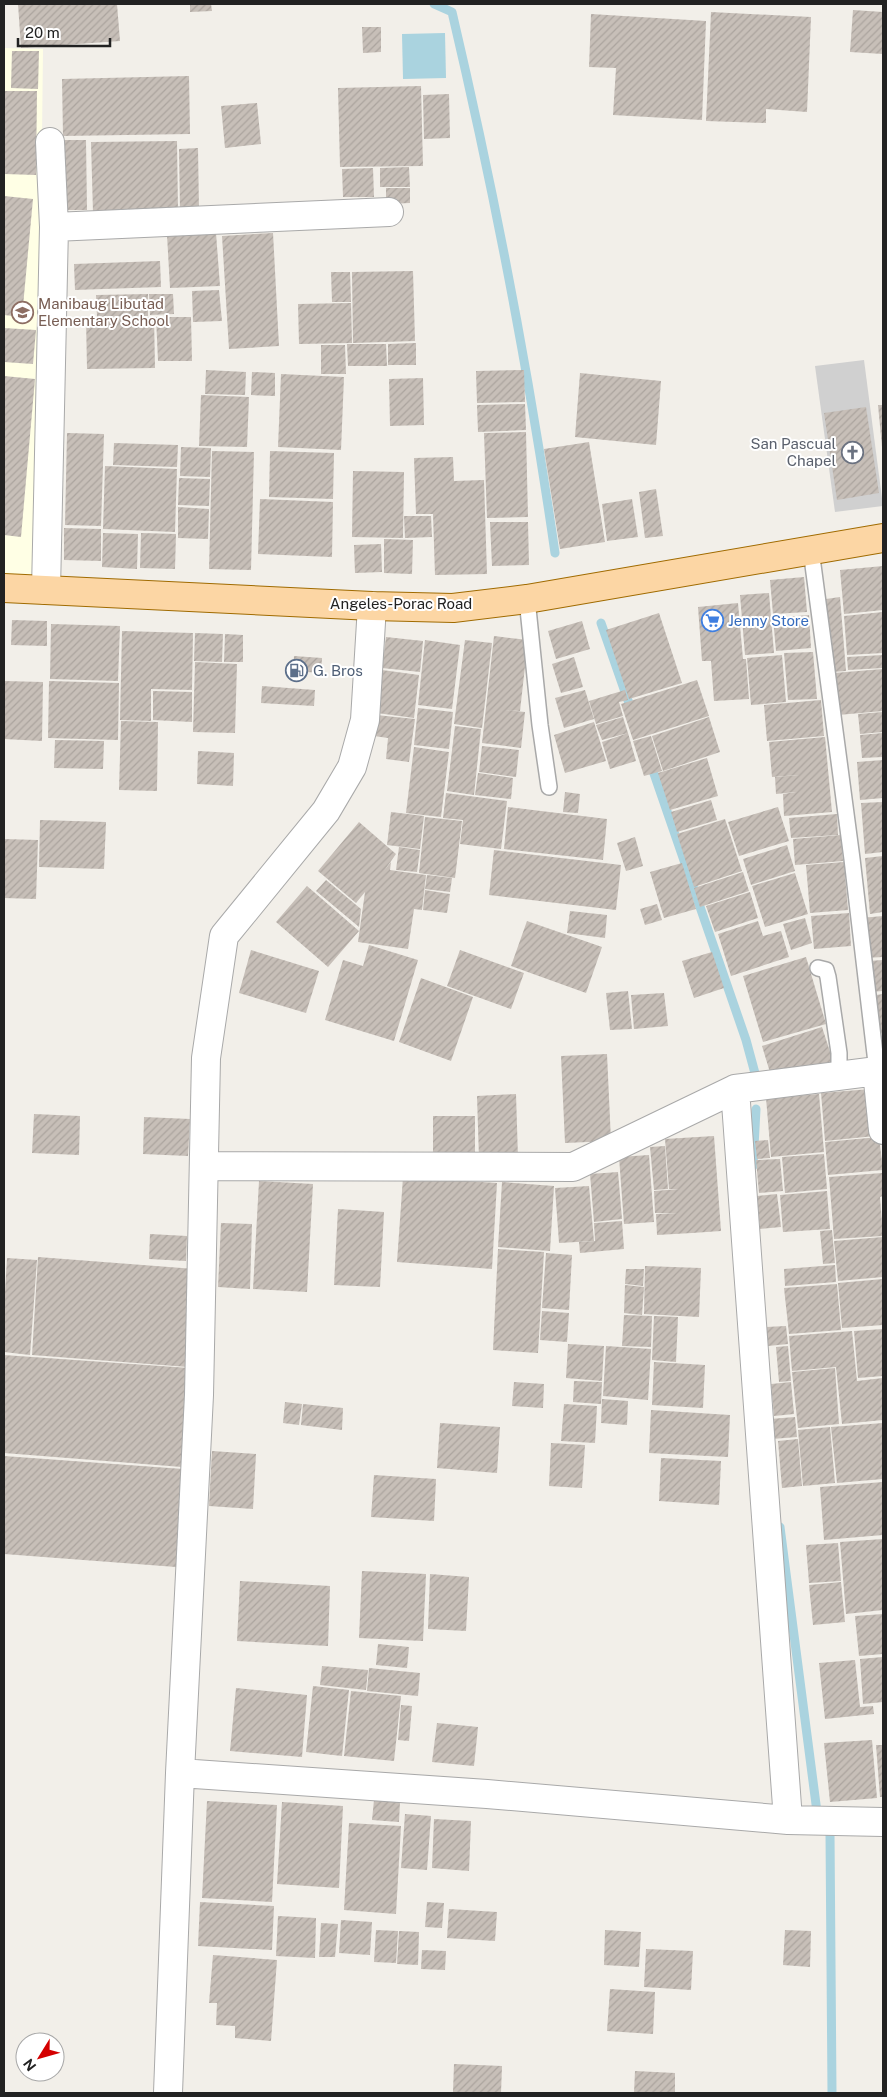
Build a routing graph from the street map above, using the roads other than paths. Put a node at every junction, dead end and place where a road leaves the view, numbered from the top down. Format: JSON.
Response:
{"nodes":[{"id":1,"x":50,"y":142,"type":"dead end"},
{"id":2,"x":389,"y":212,"type":"dead end"},
{"id":3,"x":54,"y":227,"type":"junction"},
{"id":4,"x":883,"y":538,"type":"edge"},
{"id":5,"x":811,"y":550,"type":"junction"},
{"id":6,"x":4,"y":588,"type":"edge"},
{"id":7,"x":46,"y":590,"type":"junction"},
{"id":8,"x":527,"y":599,"type":"junction"},
{"id":9,"x":372,"y":606,"type":"junction"},
{"id":10,"x":549,"y":787,"type":"dead end"},
{"id":11,"x":818,"y":968,"type":"dead end"},
{"id":12,"x":877,"y":1071,"type":"junction"},
{"id":13,"x":839,"y":1076,"type":"junction"},
{"id":14,"x":735,"y":1089,"type":"junction"},
{"id":15,"x":883,"y":1130,"type":"edge"},
{"id":16,"x":205,"y":1166,"type":"junction"},
{"id":17,"x":180,"y":1773,"type":"junction"},
{"id":18,"x":788,"y":1820,"type":"junction"},
{"id":19,"x":883,"y":1822,"type":"edge"},
{"id":20,"x":168,"y":2093,"type":"edge"}],
"edges":[{"from":1,"to":3,"type":"street"},
{"from":2,"to":3,"type":"street"},
{"from":3,"to":7,"type":"street"},
{"from":4,"to":5,"type":"main road","name":"Angeles-Porac Road"},
{"from":5,"to":8,"type":"main road","name":"Angeles-Porac Road"},
{"from":5,"to":12,"type":"lane"},
{"from":6,"to":7,"type":"main road","name":"Angeles-Porac Road"},
{"from":7,"to":9,"type":"main road","name":"Angeles-Porac Road"},
{"from":8,"to":9,"type":"main road","name":"Angeles-Porac Road"},
{"from":8,"to":10,"type":"lane"},
{"from":9,"to":16,"type":"street"},
{"from":11,"to":13,"type":"lane"},
{"from":12,"to":13,"type":"street"},
{"from":12,"to":15,"type":"street"},
{"from":13,"to":14,"type":"street"},
{"from":14,"to":16,"type":"street"},
{"from":14,"to":18,"type":"street"},
{"from":16,"to":17,"type":"street"},
{"from":17,"to":18,"type":"street"},
{"from":17,"to":20,"type":"street"},
{"from":18,"to":19,"type":"street"}]}
